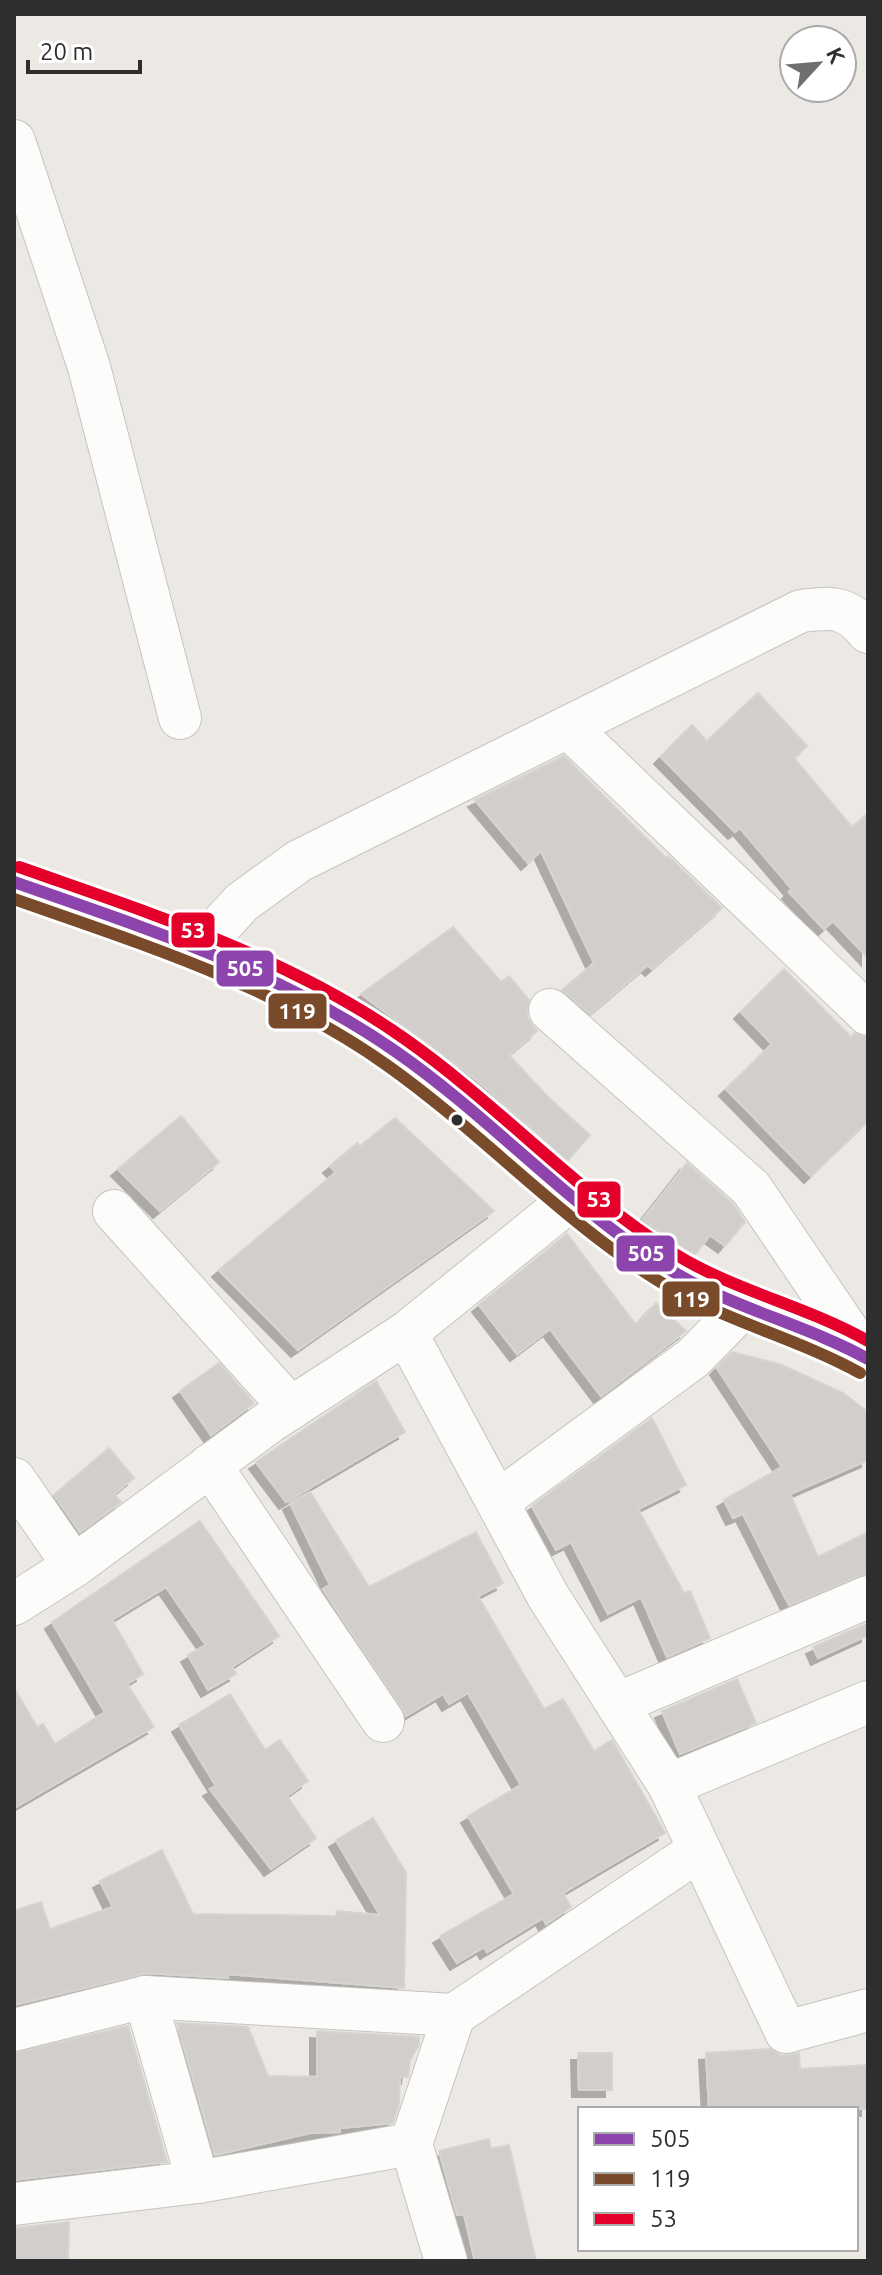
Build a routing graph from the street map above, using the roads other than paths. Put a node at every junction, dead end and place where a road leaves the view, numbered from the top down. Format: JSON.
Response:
{"nodes":[{"id":1,"x":14,"y":141,"type":"edge"},
{"id":2,"x":868,"y":632,"type":"edge"},
{"id":3,"x":180,"y":718,"type":"dead end"},
{"id":4,"x":568,"y":727,"type":"junction"},
{"id":5,"x":14,"y":882,"type":"edge"},
{"id":6,"x":200,"y":948,"type":"junction"},
{"id":7,"x":550,"y":1010,"type":"dead end"},
{"id":8,"x":868,"y":1014,"type":"edge"},
{"id":9,"x":573,"y":1198,"type":"junction"},
{"id":10,"x":114,"y":1211,"type":"dead end"},
{"id":11,"x":745,"y":1305,"type":"junction"},
{"id":12,"x":406,"y":1333,"type":"junction"},
{"id":13,"x":866,"y":1358,"type":"edge"},
{"id":14,"x":291,"y":1408,"type":"junction"},
{"id":15,"x":210,"y":1465,"type":"junction"},
{"id":16,"x":14,"y":1479,"type":"edge"},
{"id":17,"x":500,"y":1500,"type":"junction"},
{"id":18,"x":74,"y":1566,"type":"junction"},
{"id":19,"x":868,"y":1597,"type":"edge"},
{"id":20,"x":14,"y":1604,"type":"edge"},
{"id":21,"x":868,"y":1702,"type":"edge"},
{"id":22,"x":617,"y":1704,"type":"junction"},
{"id":23,"x":383,"y":1721,"type":"dead end"},
{"id":24,"x":669,"y":1785,"type":"junction"},
{"id":25,"x":699,"y":1850,"type":"junction"},
{"id":26,"x":145,"y":1997,"type":"junction"},
{"id":27,"x":868,"y":2010,"type":"edge"},
{"id":28,"x":454,"y":2015,"type":"junction"},
{"id":29,"x":14,"y":2030,"type":"edge"},
{"id":30,"x":411,"y":2144,"type":"junction"},
{"id":31,"x":198,"y":2182,"type":"junction"},
{"id":32,"x":14,"y":2204,"type":"edge"},
{"id":33,"x":446,"y":2261,"type":"edge"}],
"edges":[{"from":1,"to":3,"type":"street"},
{"from":2,"to":4,"type":"street"},
{"from":4,"to":6,"type":"street"},
{"from":4,"to":8,"type":"street"},
{"from":5,"to":6,"type":"street"},
{"from":6,"to":9,"type":"street"},
{"from":7,"to":13,"type":"street"},
{"from":9,"to":11,"type":"street"},
{"from":9,"to":12,"type":"street"},
{"from":10,"to":14,"type":"street"},
{"from":11,"to":13,"type":"street"},
{"from":11,"to":17,"type":"street"},
{"from":12,"to":14,"type":"street"},
{"from":12,"to":17,"type":"street"},
{"from":14,"to":15,"type":"street"},
{"from":15,"to":18,"type":"street"},
{"from":15,"to":23,"type":"street"},
{"from":16,"to":18,"type":"street"},
{"from":17,"to":22,"type":"street"},
{"from":18,"to":20,"type":"street"},
{"from":19,"to":22,"type":"street"},
{"from":21,"to":24,"type":"street"},
{"from":22,"to":24,"type":"street"},
{"from":24,"to":25,"type":"street"},
{"from":25,"to":27,"type":"street"},
{"from":25,"to":28,"type":"street"},
{"from":26,"to":28,"type":"street"},
{"from":26,"to":29,"type":"street"},
{"from":26,"to":31,"type":"street"},
{"from":28,"to":30,"type":"street"},
{"from":30,"to":31,"type":"street"},
{"from":30,"to":33,"type":"street"},
{"from":31,"to":32,"type":"street"}]}
